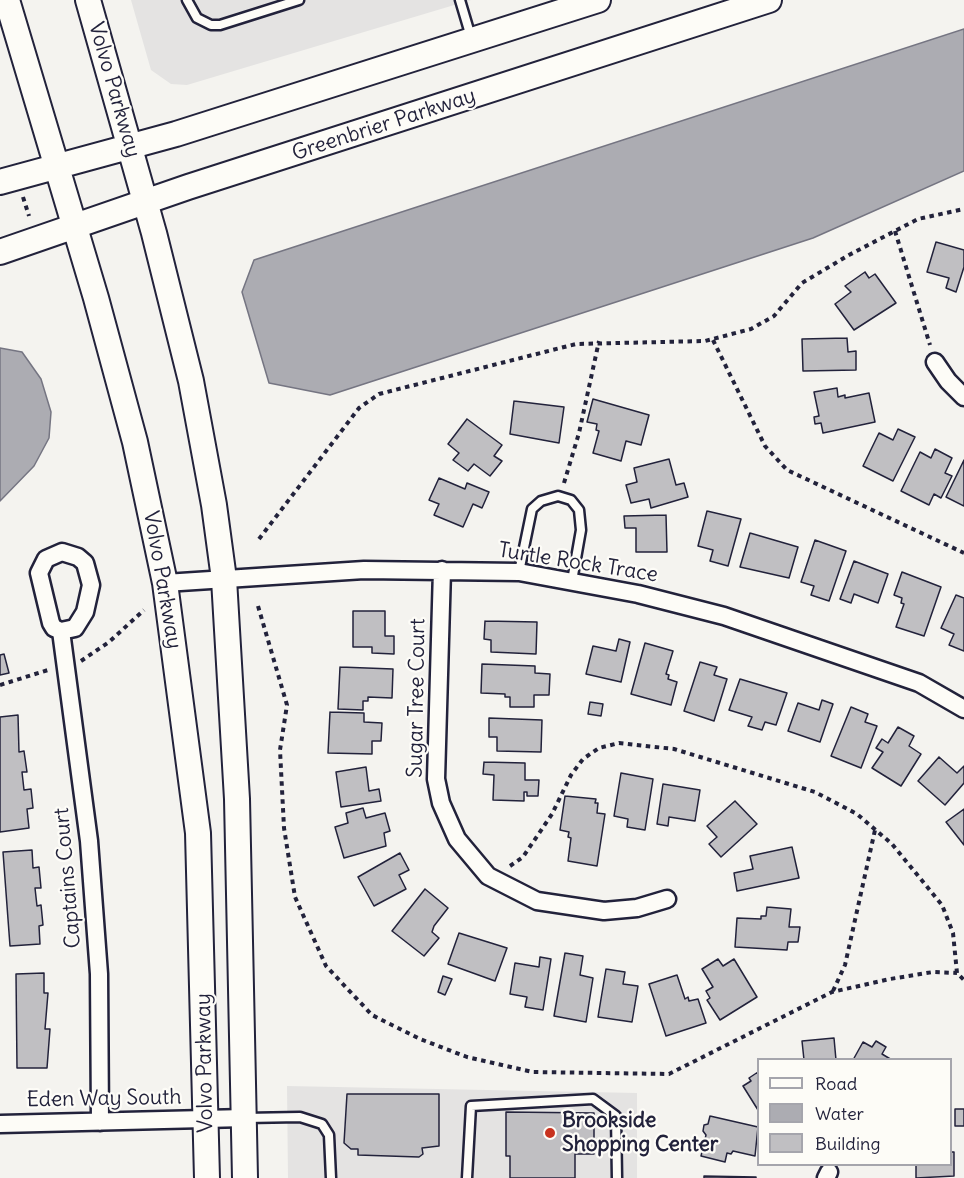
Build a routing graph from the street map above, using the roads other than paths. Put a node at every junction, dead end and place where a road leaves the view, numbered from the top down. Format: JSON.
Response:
{"nodes":[{"id":1,"x":7,"y":0,"type":"edge"},
{"id":2,"x":88,"y":0,"type":"edge"},
{"id":3,"x":187,"y":0,"type":"edge"},
{"id":4,"x":300,"y":0,"type":"edge"},
{"id":5,"x":460,"y":0,"type":"edge"},
{"id":6,"x":598,"y":0,"type":"edge"},
{"id":7,"x":769,"y":0,"type":"edge"},
{"id":8,"x":472,"y":40,"type":"junction"},
{"id":9,"x":130,"y":146,"type":"junction"},
{"id":10,"x":56,"y":166,"type":"junction"},
{"id":11,"x":0,"y":182,"type":"edge"},
{"id":12,"x":145,"y":201,"type":"junction"},
{"id":13,"x":74,"y":226,"type":"junction"},
{"id":14,"x":0,"y":252,"type":"edge"},
{"id":15,"x":935,"y":362,"type":"road end"},
{"id":16,"x":964,"y":397,"type":"edge"},
{"id":17,"x":442,"y":570,"type":"junction"},
{"id":18,"x":519,"y":572,"type":"junction"},
{"id":19,"x":224,"y":579,"type":"junction"},
{"id":20,"x":572,"y":581,"type":"junction"},
{"id":21,"x":165,"y":583,"type":"junction"},
{"id":22,"x":61,"y":632,"type":"junction"},
{"id":23,"x":964,"y":709,"type":"edge"},
{"id":24,"x":667,"y":899,"type":"dead end"},
{"id":25,"x":245,"y":1118,"type":"junction"},
{"id":26,"x":206,"y":1119,"type":"junction"},
{"id":27,"x":100,"y":1122,"type":"junction"},
{"id":28,"x":0,"y":1124,"type":"edge"},
{"id":29,"x":207,"y":1178,"type":"edge"},
{"id":30,"x":245,"y":1178,"type":"edge"},
{"id":31,"x":331,"y":1178,"type":"edge"},
{"id":32,"x":467,"y":1178,"type":"edge"},
{"id":33,"x":617,"y":1178,"type":"edge"}],
"edges":[{"from":1,"to":10,"type":"main road","name":"Volvo Parkway"},
{"from":2,"to":9,"type":"main road","name":"Volvo Parkway"},
{"from":3,"to":4,"type":"lane"},
{"from":5,"to":8,"type":"lane"},
{"from":6,"to":8,"type":"main road"},
{"from":7,"to":12,"type":"main road","name":"Greenbrier Parkway"},
{"from":8,"to":9,"type":"main road"},
{"from":9,"to":10,"type":"main road"},
{"from":9,"to":12,"type":"main road","name":"Volvo Parkway"},
{"from":10,"to":11,"type":"main road"},
{"from":10,"to":13,"type":"main road","name":"Volvo Parkway"},
{"from":12,"to":13,"type":"main road","name":"Greenbrier Parkway"},
{"from":12,"to":19,"type":"main road","name":"Volvo Parkway"},
{"from":13,"to":14,"type":"main road","name":"Greenbrier Parkway"},
{"from":13,"to":21,"type":"main road","name":"Volvo Parkway"},
{"from":15,"to":16,"type":"street"},
{"from":17,"to":18,"type":"street","name":"Turtle Rock Trace"},
{"from":17,"to":19,"type":"street","name":"Turtle Rock Trace"},
{"from":17,"to":24,"type":"street","name":"Sugar Tree Court"},
{"from":18,"to":20,"type":"street","name":"Turtle Rock Trace"},
{"from":18,"to":20,"type":"lane"},
{"from":19,"to":21,"type":"street","name":"Turtle Rock Trace"},
{"from":19,"to":25,"type":"main road","name":"Volvo Parkway"},
{"from":20,"to":23,"type":"street","name":"Turtle Rock Trace"},
{"from":21,"to":26,"type":"main road","name":"Volvo Parkway"},
{"from":22,"to":22,"type":"street","name":"Captains Court"},
{"from":22,"to":27,"type":"street","name":"Captains Court"},
{"from":25,"to":26,"type":"street","name":"Eden Way South"},
{"from":25,"to":30,"type":"main road","name":"Volvo Parkway"},
{"from":25,"to":31,"type":"lane"},
{"from":26,"to":27,"type":"street","name":"Eden Way South"},
{"from":26,"to":29,"type":"main road","name":"Volvo Parkway"},
{"from":27,"to":28,"type":"street","name":"Eden Way South"},
{"from":32,"to":33,"type":"lane"}]}
